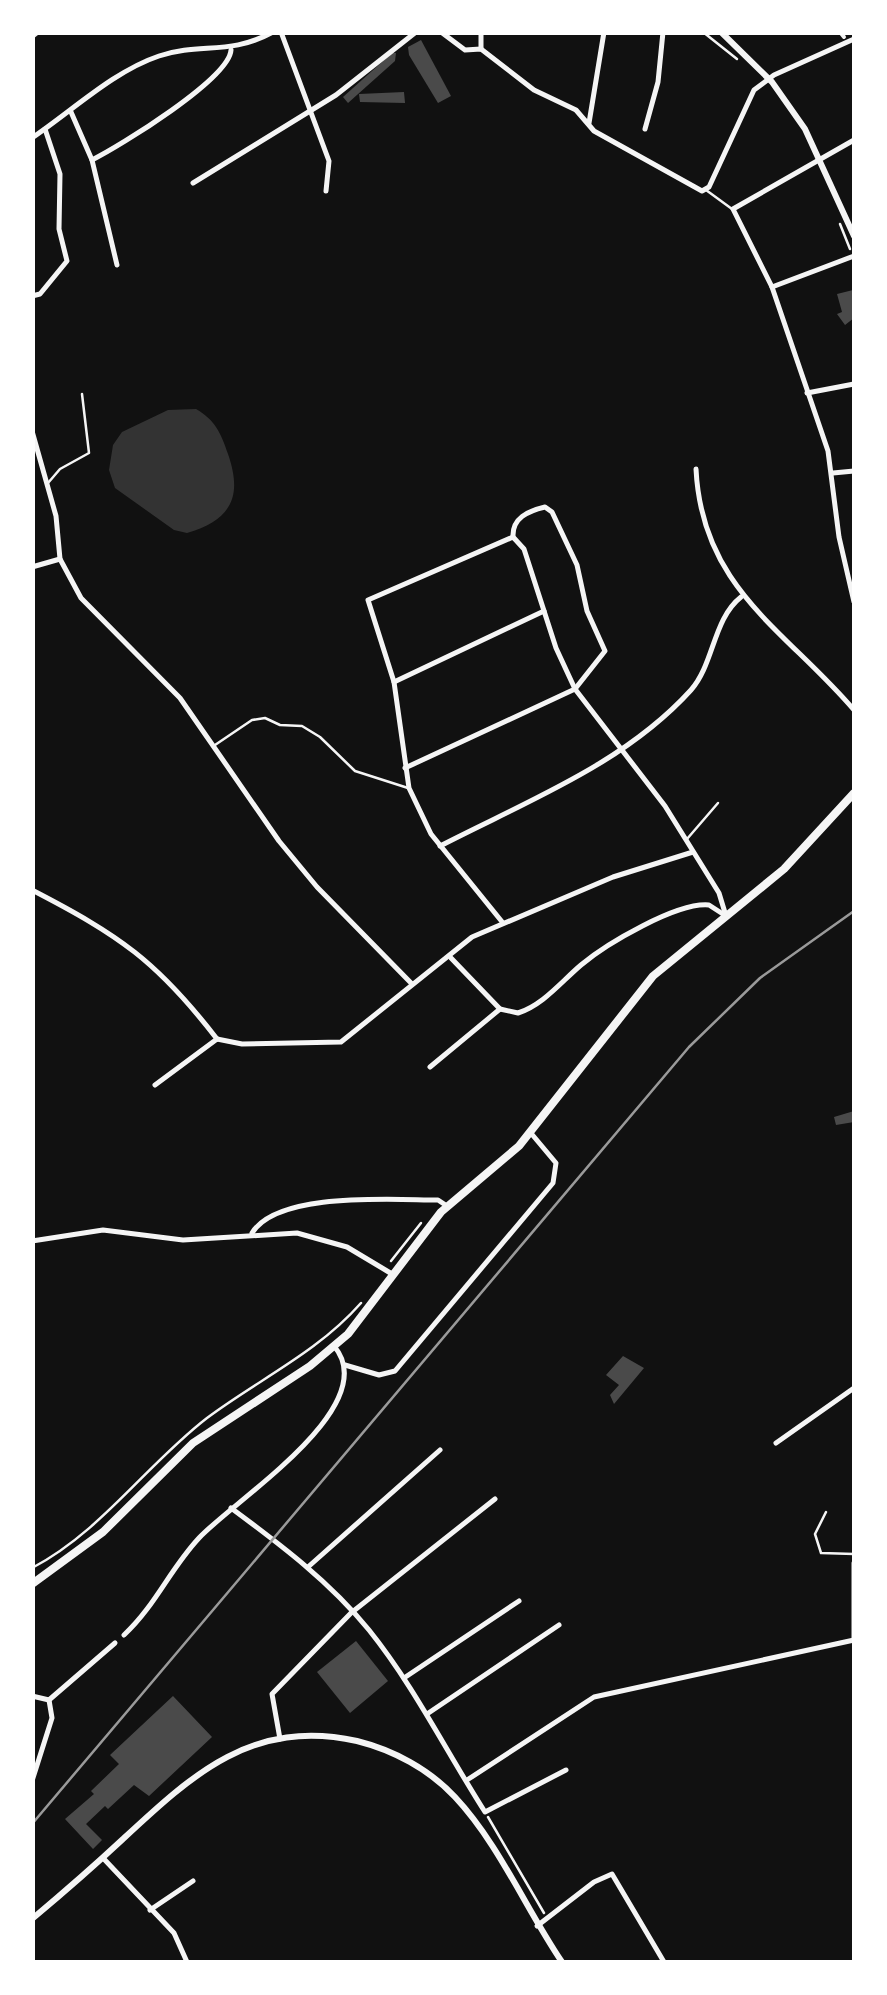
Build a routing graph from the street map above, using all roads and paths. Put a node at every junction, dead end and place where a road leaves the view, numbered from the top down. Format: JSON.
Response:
{"nodes":[{"id":1,"x":277,"y":32,"type":"edge"},
{"id":2,"x":416,"y":32,"type":"edge"},
{"id":3,"x":442,"y":32,"type":"edge"},
{"id":4,"x":482,"y":32,"type":"edge"},
{"id":5,"x":604,"y":32,"type":"edge"},
{"id":6,"x":663,"y":32,"type":"edge"},
{"id":7,"x":703,"y":32,"type":"edge"},
{"id":8,"x":713,"y":32,"type":"edge"},
{"id":9,"x":723,"y":35,"type":"edge"},
{"id":10,"x":854,"y":39,"type":"edge"},
{"id":11,"x":481,"y":49,"type":"junction"},
{"id":12,"x":230,"y":50,"type":"junction"},
{"id":13,"x":744,"y":66,"type":"dead end"},
{"id":14,"x":768,"y":78,"type":"junction"},
{"id":15,"x":310,"y":111,"type":"junction"},
{"id":16,"x":71,"y":112,"type":"junction"},
{"id":17,"x":589,"y":124,"type":"junction"},
{"id":18,"x":45,"y":129,"type":"junction"},
{"id":19,"x":645,"y":129,"type":"dead end"},
{"id":20,"x":32,"y":138,"type":"edge"},
{"id":21,"x":854,"y":140,"type":"edge"},
{"id":22,"x":820,"y":156,"type":"junction"},
{"id":23,"x":92,"y":160,"type":"junction"},
{"id":24,"x":193,"y":183,"type":"dead end"},
{"id":25,"x":706,"y":190,"type":"junction"},
{"id":26,"x":326,"y":191,"type":"dead end"},
{"id":27,"x":733,"y":210,"type":"junction"},
{"id":28,"x":854,"y":236,"type":"edge"},
{"id":29,"x":854,"y":256,"type":"edge"},
{"id":30,"x":117,"y":265,"type":"dead end"},
{"id":31,"x":772,"y":287,"type":"junction"},
{"id":32,"x":32,"y":296,"type":"edge"},
{"id":33,"x":854,"y":384,"type":"edge"},
{"id":34,"x":807,"y":393,"type":"junction"},
{"id":35,"x":82,"y":394,"type":"dead end"},
{"id":36,"x":32,"y":431,"type":"edge"},
{"id":37,"x":696,"y":469,"type":"dead end"},
{"id":38,"x":854,"y":471,"type":"edge"},
{"id":39,"x":832,"y":474,"type":"junction"},
{"id":40,"x":47,"y":484,"type":"junction"},
{"id":41,"x":512,"y":537,"type":"junction"},
{"id":42,"x":60,"y":559,"type":"junction"},
{"id":43,"x":32,"y":567,"type":"edge"},
{"id":44,"x":741,"y":596,"type":"junction"},
{"id":45,"x":854,"y":602,"type":"edge"},
{"id":46,"x":544,"y":611,"type":"junction"},
{"id":47,"x":394,"y":682,"type":"junction"},
{"id":48,"x":574,"y":688,"type":"junction"},
{"id":49,"x":854,"y":710,"type":"edge"},
{"id":50,"x":214,"y":746,"type":"junction"},
{"id":51,"x":623,"y":752,"type":"junction"},
{"id":52,"x":405,"y":768,"type":"junction"},
{"id":53,"x":409,"y":788,"type":"junction"},
{"id":54,"x":854,"y":792,"type":"edge"},
{"id":55,"x":718,"y":803,"type":"dead end"},
{"id":56,"x":686,"y":840,"type":"junction"},
{"id":57,"x":440,"y":846,"type":"junction"},
{"id":58,"x":693,"y":852,"type":"junction"},
{"id":59,"x":32,"y":890,"type":"edge"},
{"id":60,"x":726,"y":916,"type":"junction"},
{"id":61,"x":502,"y":923,"type":"junction"},
{"id":62,"x":451,"y":958,"type":"junction"},
{"id":63,"x":412,"y":984,"type":"junction"},
{"id":64,"x":500,"y":1009,"type":"junction"},
{"id":65,"x":217,"y":1038,"type":"junction"},
{"id":66,"x":430,"y":1067,"type":"dead end"},
{"id":67,"x":155,"y":1085,"type":"dead end"},
{"id":68,"x":530,"y":1132,"type":"junction"},
{"id":69,"x":447,"y":1206,"type":"junction"},
{"id":70,"x":421,"y":1223,"type":"dead end"},
{"id":71,"x":252,"y":1234,"type":"junction"},
{"id":72,"x":32,"y":1241,"type":"edge"},
{"id":73,"x":391,"y":1262,"type":"dead end"},
{"id":74,"x":395,"y":1276,"type":"junction"},
{"id":75,"x":334,"y":1346,"type":"junction"},
{"id":76,"x":345,"y":1366,"type":"junction"},
{"id":77,"x":854,"y":1388,"type":"edge"},
{"id":78,"x":776,"y":1442,"type":"dead end"},
{"id":79,"x":440,"y":1450,"type":"dead end"},
{"id":80,"x":495,"y":1499,"type":"dead end"},
{"id":81,"x":231,"y":1508,"type":"junction"},
{"id":82,"x":826,"y":1512,"type":"dead end"},
{"id":83,"x":854,"y":1554,"type":"edge"},
{"id":84,"x":854,"y":1563,"type":"edge"},
{"id":85,"x":308,"y":1567,"type":"junction"},
{"id":86,"x":32,"y":1580,"type":"edge"},
{"id":87,"x":519,"y":1601,"type":"dead end"},
{"id":88,"x":351,"y":1613,"type":"junction"},
{"id":89,"x":559,"y":1626,"type":"dead end"},
{"id":90,"x":124,"y":1635,"type":"dead end"},
{"id":91,"x":854,"y":1640,"type":"edge"},
{"id":92,"x":114,"y":1643,"type":"dead end"},
{"id":93,"x":404,"y":1678,"type":"junction"},
{"id":94,"x":32,"y":1696,"type":"edge"},
{"id":95,"x":49,"y":1700,"type":"junction"},
{"id":96,"x":427,"y":1714,"type":"junction"},
{"id":97,"x":280,"y":1739,"type":"junction"},
{"id":98,"x":566,"y":1770,"type":"dead end"},
{"id":99,"x":466,"y":1780,"type":"junction"},
{"id":100,"x":32,"y":1781,"type":"edge"},
{"id":101,"x":485,"y":1812,"type":"junction"},
{"id":102,"x":103,"y":1858,"type":"junction"},
{"id":103,"x":193,"y":1881,"type":"dead end"},
{"id":104,"x":150,"y":1910,"type":"junction"},
{"id":105,"x":544,"y":1913,"type":"dead end"},
{"id":106,"x":32,"y":1920,"type":"edge"},
{"id":107,"x":538,"y":1926,"type":"junction"},
{"id":108,"x":187,"y":1962,"type":"edge"},
{"id":109,"x":562,"y":1962,"type":"edge"},
{"id":110,"x":664,"y":1962,"type":"edge"}],
"edges":[{"from":1,"to":12,"type":"street"},
{"from":1,"to":15,"type":"street"},
{"from":2,"to":15,"type":"street"},
{"from":3,"to":11,"type":"street"},
{"from":4,"to":11,"type":"street"},
{"from":5,"to":17,"type":"street"},
{"from":6,"to":19,"type":"street"},
{"from":7,"to":13,"type":"path"},
{"from":8,"to":9,"type":"main road"},
{"from":9,"to":14,"type":"main road"},
{"from":10,"to":14,"type":"street"},
{"from":11,"to":17,"type":"street"},
{"from":12,"to":16,"type":"street"},
{"from":12,"to":23,"type":"street"},
{"from":14,"to":22,"type":"main road"},
{"from":14,"to":25,"type":"street"},
{"from":15,"to":24,"type":"street"},
{"from":15,"to":26,"type":"street"},
{"from":16,"to":18,"type":"street"},
{"from":16,"to":23,"type":"street"},
{"from":17,"to":25,"type":"street"},
{"from":18,"to":20,"type":"street"},
{"from":18,"to":32,"type":"street"},
{"from":21,"to":22,"type":"street"},
{"from":22,"to":27,"type":"street"},
{"from":22,"to":28,"type":"main road"},
{"from":23,"to":30,"type":"street"},
{"from":25,"to":27,"type":"lane"},
{"from":27,"to":31,"type":"street"},
{"from":29,"to":31,"type":"street"},
{"from":31,"to":34,"type":"street"},
{"from":33,"to":34,"type":"street"},
{"from":34,"to":39,"type":"street"},
{"from":35,"to":40,"type":"lane"},
{"from":36,"to":40,"type":"street"},
{"from":37,"to":44,"type":"street"},
{"from":38,"to":39,"type":"street"},
{"from":39,"to":45,"type":"street"},
{"from":40,"to":42,"type":"street"},
{"from":41,"to":46,"type":"street"},
{"from":41,"to":47,"type":"street"},
{"from":41,"to":48,"type":"street"},
{"from":42,"to":43,"type":"street"},
{"from":42,"to":50,"type":"street"},
{"from":44,"to":49,"type":"street"},
{"from":44,"to":51,"type":"street"},
{"from":46,"to":47,"type":"street"},
{"from":46,"to":48,"type":"street"},
{"from":47,"to":52,"type":"street"},
{"from":48,"to":51,"type":"street"},
{"from":48,"to":52,"type":"street"},
{"from":50,"to":53,"type":"lane"},
{"from":50,"to":63,"type":"street"},
{"from":51,"to":56,"type":"street"},
{"from":51,"to":57,"type":"street"},
{"from":52,"to":53,"type":"street"},
{"from":53,"to":57,"type":"street"},
{"from":54,"to":60,"type":"main road"},
{"from":55,"to":56,"type":"lane"},
{"from":56,"to":58,"type":"street"},
{"from":57,"to":61,"type":"street"},
{"from":58,"to":60,"type":"street"},
{"from":58,"to":61,"type":"street"},
{"from":59,"to":65,"type":"street"},
{"from":60,"to":64,"type":"street"},
{"from":60,"to":68,"type":"main road"},
{"from":61,"to":62,"type":"street"},
{"from":62,"to":63,"type":"street"},
{"from":62,"to":64,"type":"street"},
{"from":63,"to":65,"type":"street"},
{"from":64,"to":66,"type":"street"},
{"from":65,"to":67,"type":"street"},
{"from":68,"to":69,"type":"main road"},
{"from":68,"to":76,"type":"street"},
{"from":69,"to":71,"type":"street"},
{"from":69,"to":74,"type":"main road"},
{"from":70,"to":73,"type":"path"},
{"from":71,"to":72,"type":"street"},
{"from":71,"to":74,"type":"street"},
{"from":74,"to":75,"type":"main road"},
{"from":75,"to":76,"type":"street"},
{"from":75,"to":86,"type":"main road"},
{"from":76,"to":81,"type":"street"},
{"from":77,"to":78,"type":"street"},
{"from":79,"to":85,"type":"street"},
{"from":80,"to":88,"type":"street"},
{"from":81,"to":85,"type":"street"},
{"from":81,"to":90,"type":"street"},
{"from":82,"to":83,"type":"lane"},
{"from":84,"to":91,"type":"street"},
{"from":85,"to":88,"type":"street"},
{"from":87,"to":93,"type":"street"},
{"from":88,"to":93,"type":"street"},
{"from":88,"to":97,"type":"street"},
{"from":89,"to":96,"type":"street"},
{"from":91,"to":99,"type":"street"},
{"from":92,"to":95,"type":"street"},
{"from":93,"to":96,"type":"street"},
{"from":94,"to":95,"type":"street"},
{"from":95,"to":100,"type":"street"},
{"from":96,"to":99,"type":"street"},
{"from":97,"to":102,"type":"main road"},
{"from":97,"to":107,"type":"main road"},
{"from":98,"to":101,"type":"street"},
{"from":99,"to":101,"type":"street"},
{"from":101,"to":105,"type":"path"},
{"from":102,"to":104,"type":"street"},
{"from":102,"to":106,"type":"main road"},
{"from":103,"to":104,"type":"street"},
{"from":104,"to":108,"type":"street"},
{"from":107,"to":109,"type":"main road"},
{"from":107,"to":110,"type":"street"}]}
